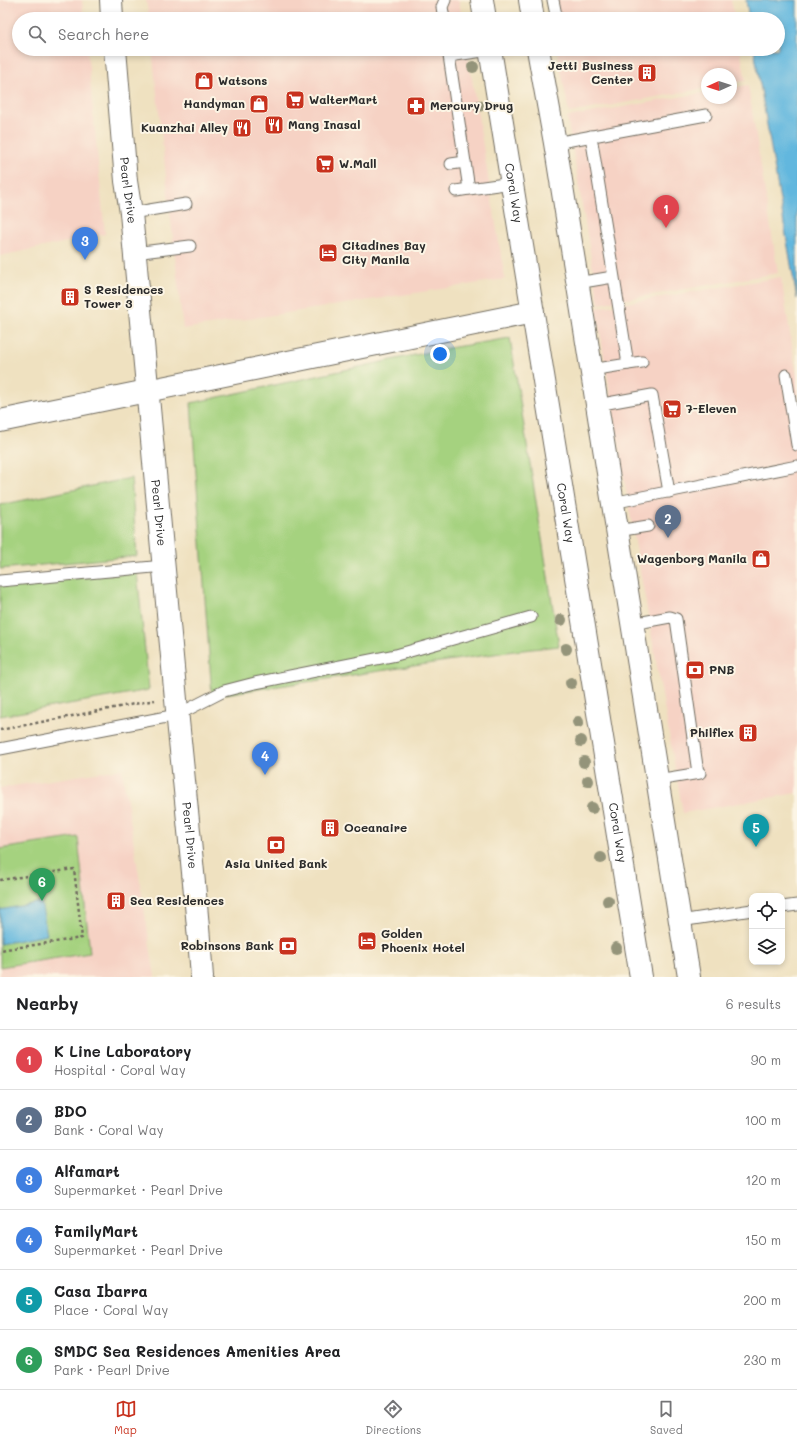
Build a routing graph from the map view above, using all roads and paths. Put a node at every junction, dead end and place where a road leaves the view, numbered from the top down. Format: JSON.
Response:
{"nodes":[{"id":1,"x":111,"y":0,"type":"edge"},
{"id":2,"x":445,"y":0,"type":"edge"},
{"id":3,"x":482,"y":0,"type":"edge"},
{"id":4,"x":530,"y":0,"type":"edge"},
{"id":5,"x":553,"y":0,"type":"edge"},
{"id":6,"x":112,"y":12,"type":"edge"},
{"id":7,"x":443,"y":12,"type":"edge"},
{"id":8,"x":484,"y":12,"type":"edge"},
{"id":9,"x":532,"y":12,"type":"edge"},
{"id":10,"x":555,"y":12,"type":"edge"},
{"id":11,"x":116,"y":56,"type":"edge"},
{"id":12,"x":450,"y":56,"type":"edge"},
{"id":13,"x":491,"y":56,"type":"edge"},
{"id":14,"x":539,"y":56,"type":"edge"},
{"id":15,"x":706,"y":115,"type":"dead end"},
{"id":16,"x":591,"y":136,"type":"junction"},
{"id":17,"x":555,"y":143,"type":"junction"},
{"id":18,"x":465,"y":162,"type":"junction"},
{"id":19,"x":451,"y":164,"type":"dead end"},
{"id":20,"x":512,"y":183,"type":"junction"},
{"id":21,"x":469,"y":189,"type":"junction"},
{"id":22,"x":456,"y":191,"type":"dead end"},
{"id":23,"x":186,"y":204,"type":"dead end"},
{"id":24,"x":131,"y":213,"type":"junction"},
{"id":25,"x":190,"y":246,"type":"dead end"},
{"id":26,"x":134,"y":253,"type":"junction"},
{"id":27,"x":613,"y":277,"type":"junction"},
{"id":28,"x":577,"y":283,"type":"junction"},
{"id":29,"x":533,"y":312,"type":"junction"},
{"id":30,"x":642,"y":362,"type":"dead end"},
{"id":31,"x":628,"y":364,"type":"junction"},
{"id":32,"x":591,"y":370,"type":"junction"},
{"id":33,"x":786,"y":375,"type":"dead end"},
{"id":34,"x":147,"y":391,"type":"junction"},
{"id":35,"x":597,"y":405,"type":"junction"},
{"id":36,"x":0,"y":421,"type":"edge"},
{"id":37,"x":797,"y":445,"type":"edge"},
{"id":38,"x":797,"y":466,"type":"edge"},
{"id":39,"x":669,"y":492,"type":"junction"},
{"id":40,"x":612,"y":503,"type":"junction"},
{"id":41,"x":648,"y":526,"type":"dead end"},
{"id":42,"x":617,"y":531,"type":"junction"},
{"id":43,"x":164,"y":566,"type":"junction"},
{"id":44,"x":0,"y":581,"type":"edge"},
{"id":45,"x":531,"y":617,"type":"dead end"},
{"id":46,"x":632,"y":624,"type":"junction"},
{"id":47,"x":176,"y":706,"type":"junction"},
{"id":48,"x":0,"y":730,"type":"edge"},
{"id":49,"x":0,"y":749,"type":"edge"},
{"id":50,"x":657,"y":780,"type":"junction"},
{"id":51,"x":0,"y":880,"type":"edge"},
{"id":52,"x":797,"y":905,"type":"edge"},
{"id":53,"x":785,"y":907,"type":"edge"},
{"id":54,"x":749,"y":910,"type":"edge"},
{"id":55,"x":680,"y":921,"type":"junction"},
{"id":56,"x":0,"y":950,"type":"edge"},
{"id":57,"x":202,"y":977,"type":"edge"},
{"id":58,"x":641,"y":977,"type":"edge"},
{"id":59,"x":688,"y":977,"type":"edge"}],
"edges":[{"from":1,"to":6,"type":"street"},
{"from":2,"to":7,"type":"lane"},
{"from":3,"to":8,"type":"street"},
{"from":4,"to":9,"type":"street"},
{"from":5,"to":10,"type":"lane"},
{"from":11,"to":24,"type":"street","name":"Pearl Drive"},
{"from":12,"to":18,"type":"lane"},
{"from":13,"to":20,"type":"street","name":"Coral Way"},
{"from":14,"to":17,"type":"street"},
{"from":15,"to":16,"type":"lane"},
{"from":16,"to":17,"type":"lane"},
{"from":16,"to":27,"type":"lane"},
{"from":17,"to":28,"type":"street"},
{"from":18,"to":19,"type":"lane"},
{"from":18,"to":21,"type":"lane"},
{"from":20,"to":21,"type":"lane"},
{"from":20,"to":29,"type":"street","name":"Coral Way"},
{"from":21,"to":22,"type":"lane"},
{"from":23,"to":24,"type":"lane"},
{"from":24,"to":26,"type":"street","name":"Pearl Drive"},
{"from":25,"to":26,"type":"lane"},
{"from":26,"to":34,"type":"street","name":"Pearl Drive"},
{"from":27,"to":28,"type":"lane"},
{"from":27,"to":31,"type":"lane"},
{"from":28,"to":32,"type":"street"},
{"from":29,"to":34,"type":"street"},
{"from":29,"to":58,"type":"street","name":"Coral Way"},
{"from":30,"to":31,"type":"lane"},
{"from":31,"to":32,"type":"lane"},
{"from":32,"to":35,"type":"street"},
{"from":33,"to":37,"type":"lane"},
{"from":34,"to":36,"type":"street"},
{"from":34,"to":43,"type":"street","name":"Pearl Drive"},
{"from":35,"to":39,"type":"lane"},
{"from":35,"to":40,"type":"street"},
{"from":38,"to":39,"type":"lane"},
{"from":39,"to":40,"type":"lane"},
{"from":40,"to":42,"type":"street"},
{"from":41,"to":42,"type":"lane"},
{"from":42,"to":46,"type":"street"},
{"from":43,"to":44,"type":"lane"},
{"from":43,"to":47,"type":"street","name":"Pearl Drive"},
{"from":45,"to":47,"type":"lane"},
{"from":46,"to":50,"type":"street"},
{"from":46,"to":50,"type":"lane"},
{"from":47,"to":48,"type":"path"},
{"from":47,"to":49,"type":"lane"},
{"from":47,"to":57,"type":"street","name":"Pearl Drive"},
{"from":50,"to":55,"type":"street"},
{"from":51,"to":56,"type":"path"},
{"from":52,"to":53,"type":"lane"},
{"from":54,"to":55,"type":"lane"},
{"from":55,"to":59,"type":"street"}]}
